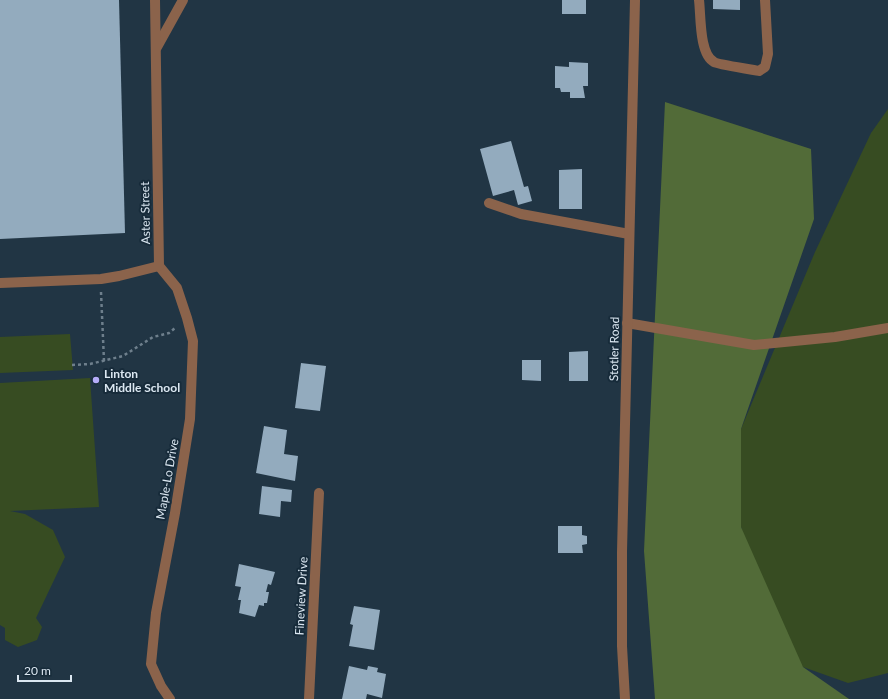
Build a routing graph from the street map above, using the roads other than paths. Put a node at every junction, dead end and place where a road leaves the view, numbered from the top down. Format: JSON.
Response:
{"nodes":[{"id":1,"x":155,"y":0,"type":"edge"},
{"id":2,"x":183,"y":0,"type":"edge"},
{"id":3,"x":634,"y":0,"type":"edge"},
{"id":4,"x":699,"y":0,"type":"edge"},
{"id":5,"x":765,"y":0,"type":"edge"},
{"id":6,"x":156,"y":48,"type":"junction"},
{"id":7,"x":489,"y":203,"type":"dead end"},
{"id":8,"x":629,"y":234,"type":"junction"},
{"id":9,"x":159,"y":266,"type":"junction"},
{"id":10,"x":0,"y":283,"type":"edge"},
{"id":11,"x":627,"y":323,"type":"junction"},
{"id":12,"x":888,"y":328,"type":"edge"},
{"id":13,"x":319,"y":493,"type":"dead end"},
{"id":14,"x":170,"y":699,"type":"edge"},
{"id":15,"x":309,"y":699,"type":"edge"},
{"id":16,"x":625,"y":699,"type":"edge"}],
"edges":[{"from":1,"to":6,"type":"street","name":"Aster Street"},
{"from":2,"to":6,"type":"street"},
{"from":3,"to":8,"type":"street","name":"Stotler Road"},
{"from":4,"to":5,"type":"street"},
{"from":6,"to":9,"type":"street","name":"Aster Street"},
{"from":7,"to":8,"type":"street"},
{"from":8,"to":11,"type":"street","name":"Stotler Road"},
{"from":9,"to":10,"type":"street"},
{"from":9,"to":14,"type":"street","name":"Maple-Lo Drive"},
{"from":11,"to":12,"type":"street"},
{"from":11,"to":16,"type":"street","name":"Stotler Road"},
{"from":13,"to":15,"type":"street","name":"Fineview Drive"}]}
